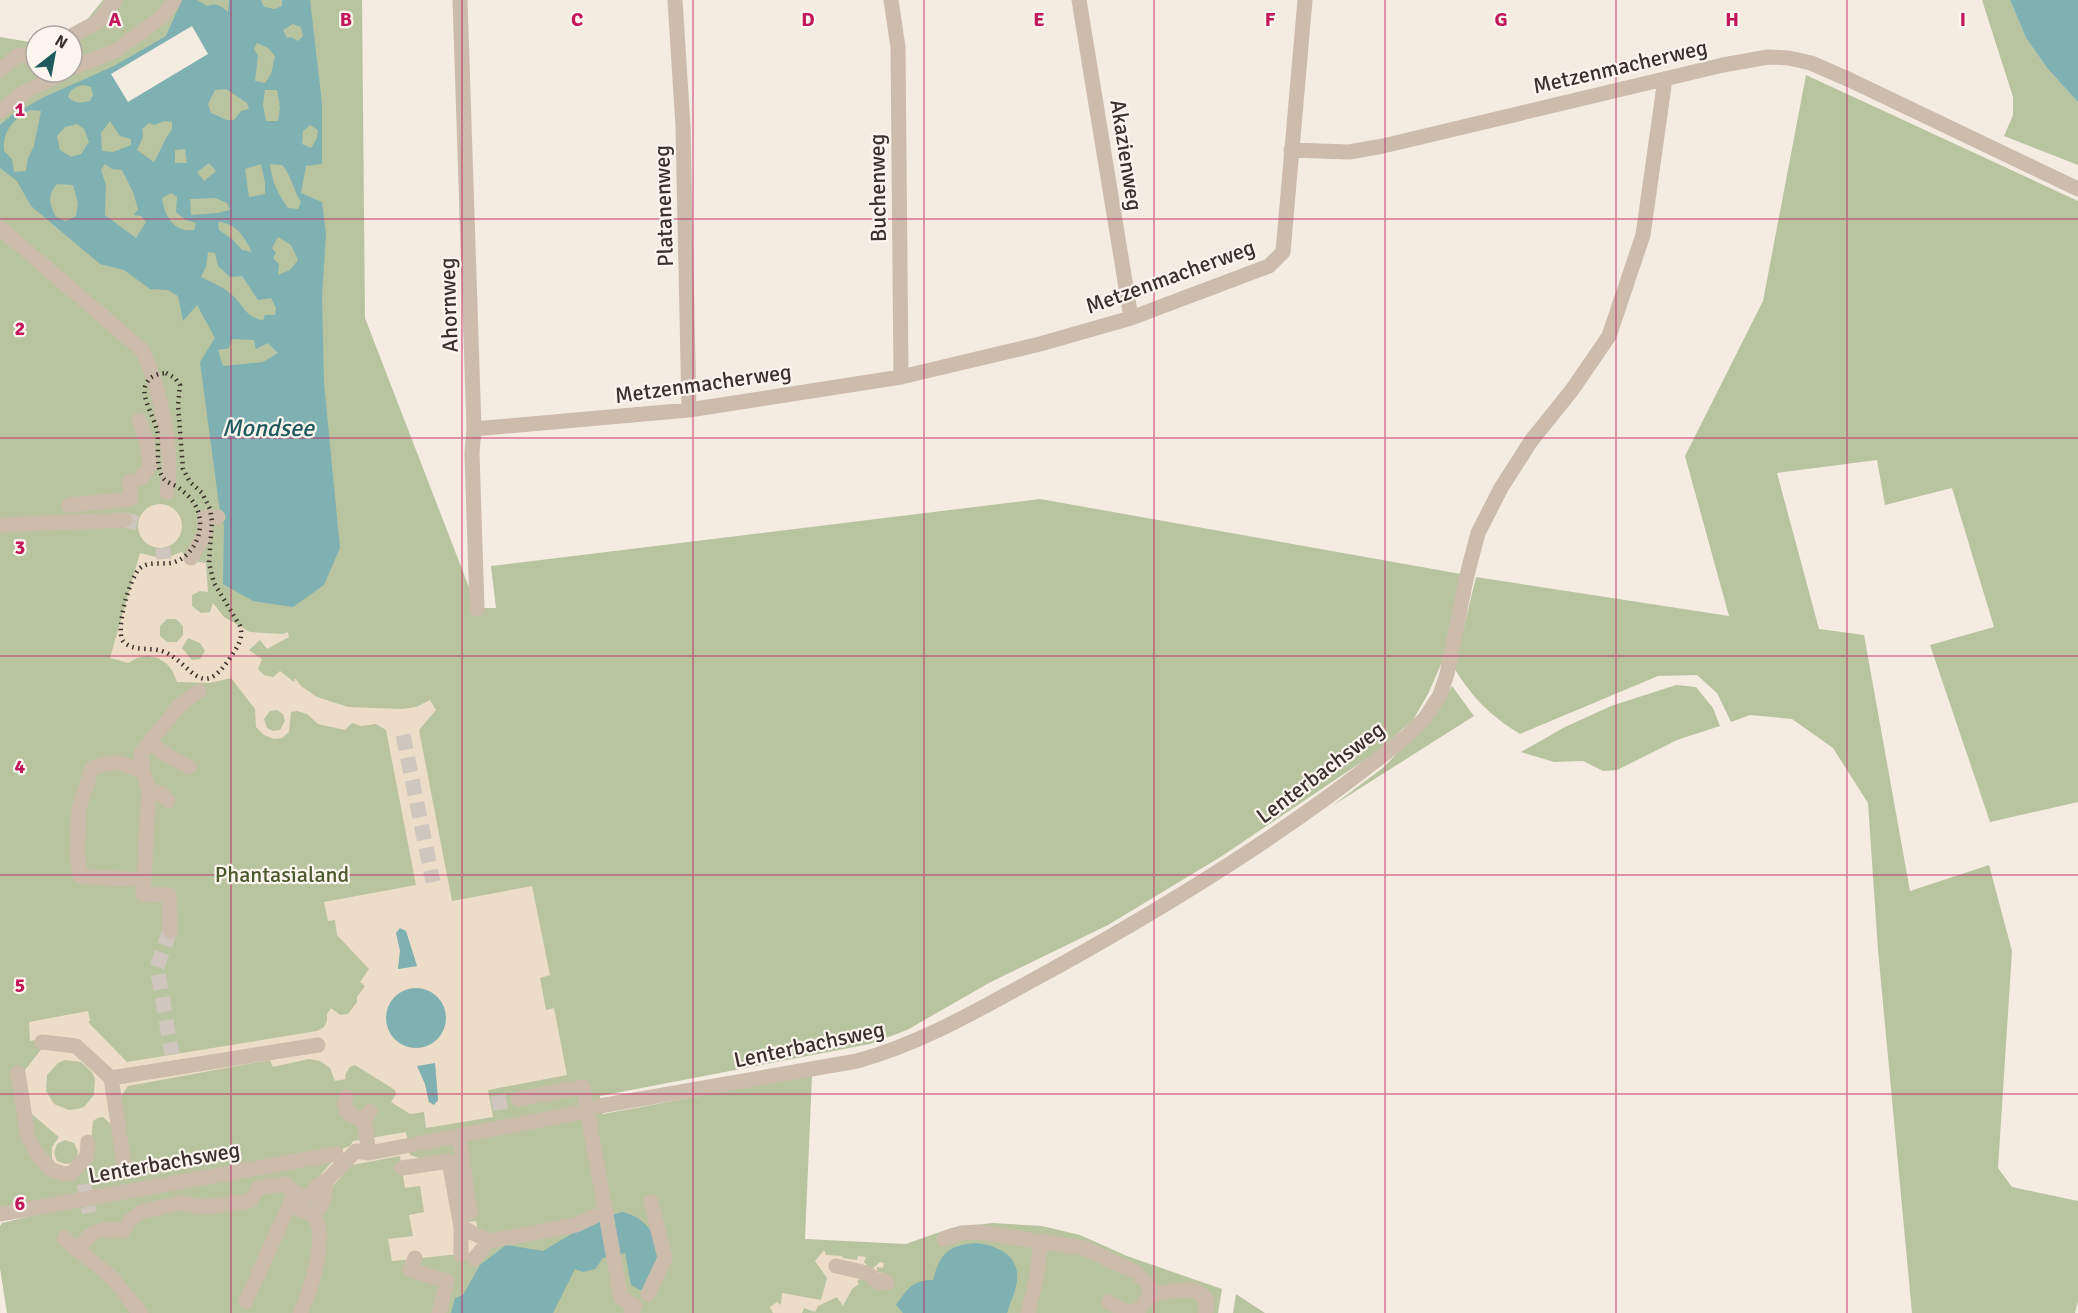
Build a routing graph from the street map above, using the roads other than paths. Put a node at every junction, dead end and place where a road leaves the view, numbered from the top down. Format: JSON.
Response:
{"nodes":[{"id":1,"x":115,"y":0,"type":"edge"},
{"id":2,"x":174,"y":0,"type":"edge"},
{"id":3,"x":460,"y":0,"type":"edge"},
{"id":4,"x":675,"y":0,"type":"edge"},
{"id":5,"x":891,"y":0,"type":"edge"},
{"id":6,"x":1079,"y":0,"type":"edge"},
{"id":7,"x":1305,"y":0,"type":"edge"},
{"id":8,"x":84,"y":29,"type":"edge"},
{"id":9,"x":24,"y":55,"type":"edge"},
{"id":10,"x":84,"y":63,"type":"edge"},
{"id":11,"x":0,"y":70,"type":"edge"},
{"id":12,"x":1665,"y":79,"type":"junction"},
{"id":13,"x":41,"y":84,"type":"edge"},
{"id":14,"x":0,"y":111,"type":"edge"},
{"id":15,"x":1291,"y":150,"type":"junction"},
{"id":16,"x":2078,"y":189,"type":"edge"},
{"id":17,"x":0,"y":228,"type":"edge"},
{"id":18,"x":1131,"y":318,"type":"junction"},
{"id":19,"x":902,"y":377,"type":"junction"},
{"id":20,"x":689,"y":410,"type":"junction"},
{"id":21,"x":139,"y":420,"type":"dead end"},
{"id":22,"x":474,"y":429,"type":"junction"},
{"id":23,"x":166,"y":492,"type":"dead end"},
{"id":24,"x":69,"y":505,"type":"dead end"},
{"id":25,"x":218,"y":517,"type":"dead end"},
{"id":26,"x":125,"y":520,"type":"tunnel mouth"},
{"id":27,"x":0,"y":525,"type":"edge"},
{"id":28,"x":191,"y":558,"type":"dead end"},
{"id":29,"x":477,"y":609,"type":"dead end"},
{"id":30,"x":200,"y":691,"type":"dead end"},
{"id":31,"x":150,"y":743,"type":"junction"},
{"id":32,"x":189,"y":767,"type":"dead end"},
{"id":33,"x":143,"y":772,"type":"junction"},
{"id":34,"x":149,"y":790,"type":"junction"},
{"id":35,"x":168,"y":801,"type":"dead end"},
{"id":36,"x":144,"y":880,"type":"junction"},
{"id":37,"x":170,"y":931,"type":"tunnel mouth"},
{"id":38,"x":42,"y":1042,"type":"dead end"},
{"id":39,"x":318,"y":1045,"type":"dead end"},
{"id":40,"x":18,"y":1074,"type":"dead end"},
{"id":41,"x":111,"y":1078,"type":"junction"},
{"id":42,"x":346,"y":1096,"type":"dead end"},
{"id":43,"x":518,"y":1099,"type":"tunnel mouth"},
{"id":44,"x":594,"y":1108,"type":"junction"},
{"id":45,"x":460,"y":1141,"type":"junction"},
{"id":46,"x":89,"y":1152,"type":"dead end"},
{"id":47,"x":369,"y":1153,"type":"junction"},
{"id":48,"x":336,"y":1154,"type":"dead end"},
{"id":49,"x":131,"y":1168,"type":"dead end"},
{"id":50,"x":402,"y":1168,"type":"dead end"},
{"id":51,"x":468,"y":1196,"type":"junction"},
{"id":52,"x":290,"y":1202,"type":"junction"},
{"id":53,"x":651,"y":1202,"type":"dead end"},
{"id":54,"x":0,"y":1214,"type":"edge"},
{"id":55,"x":595,"y":1216,"type":"dead end"},
{"id":56,"x":463,"y":1218,"type":"junction"},
{"id":57,"x":317,"y":1222,"type":"dead end"},
{"id":58,"x":64,"y":1238,"type":"dead end"},
{"id":59,"x":944,"y":1239,"type":"dead end"},
{"id":60,"x":489,"y":1241,"type":"junction"},
{"id":61,"x":1041,"y":1242,"type":"junction"},
{"id":62,"x":76,"y":1250,"type":"junction"},
{"id":63,"x":415,"y":1258,"type":"dead end"},
{"id":64,"x":836,"y":1266,"type":"dead end"},
{"id":65,"x":885,"y":1287,"type":"dead end"},
{"id":66,"x":648,"y":1294,"type":"dead end"},
{"id":67,"x":1149,"y":1296,"type":"junction"},
{"id":68,"x":246,"y":1301,"type":"dead end"},
{"id":69,"x":1109,"y":1302,"type":"dead end"},
{"id":70,"x":141,"y":1313,"type":"edge"},
{"id":71,"x":300,"y":1313,"type":"edge"},
{"id":72,"x":439,"y":1313,"type":"edge"},
{"id":73,"x":631,"y":1313,"type":"edge"},
{"id":74,"x":1028,"y":1313,"type":"edge"},
{"id":75,"x":1137,"y":1313,"type":"edge"},
{"id":76,"x":1205,"y":1313,"type":"edge"}],
"edges":[{"from":1,"to":8,"type":"street"},
{"from":2,"to":10,"type":"street"},
{"from":3,"to":22,"type":"street","name":"Ahornweg"},
{"from":4,"to":20,"type":"street","name":"Platanenweg"},
{"from":5,"to":19,"type":"street","name":"Buchenweg"},
{"from":6,"to":18,"type":"street","name":"Akazienweg"},
{"from":7,"to":15,"type":"street"},
{"from":9,"to":11,"type":"street"},
{"from":12,"to":15,"type":"street","name":"Metzenmacherweg"},
{"from":12,"to":16,"type":"street","name":"Metzenmacherweg"},
{"from":12,"to":44,"type":"street","name":"Lenterbachsweg"},
{"from":13,"to":14,"type":"street"},
{"from":15,"to":18,"type":"street","name":"Metzenmacherweg"},
{"from":17,"to":23,"type":"street"},
{"from":18,"to":19,"type":"street","name":"Metzenmacherweg"},
{"from":19,"to":20,"type":"street","name":"Metzenmacherweg"},
{"from":20,"to":22,"type":"street","name":"Metzenmacherweg"},
{"from":21,"to":24,"type":"street"},
{"from":22,"to":29,"type":"street","name":"Ahornweg"},
{"from":25,"to":28,"type":"street"},
{"from":26,"to":27,"type":"street"},
{"from":30,"to":31,"type":"street"},
{"from":31,"to":32,"type":"street"},
{"from":31,"to":33,"type":"street"},
{"from":33,"to":34,"type":"street"},
{"from":33,"to":36,"type":"street"},
{"from":34,"to":35,"type":"street"},
{"from":34,"to":36,"type":"street"},
{"from":36,"to":37,"type":"street"},
{"from":38,"to":41,"type":"street"},
{"from":39,"to":41,"type":"street"},
{"from":40,"to":46,"type":"street"},
{"from":41,"to":49,"type":"street"},
{"from":42,"to":47,"type":"street"},
{"from":43,"to":44,"type":"street"},
{"from":44,"to":45,"type":"street","name":"Lenterbachsweg"},
{"from":44,"to":73,"type":"street"},
{"from":45,"to":47,"type":"street","name":"Lenterbachsweg"},
{"from":45,"to":51,"type":"street"},
{"from":45,"to":56,"type":"street"},
{"from":47,"to":52,"type":"street","name":"Lenterbachsweg"},
{"from":48,"to":54,"type":"street","name":"Lenterbachsweg"},
{"from":50,"to":56,"type":"street"},
{"from":51,"to":56,"type":"street"},
{"from":51,"to":56,"type":"street"},
{"from":52,"to":62,"type":"street"},
{"from":52,"to":68,"type":"street"},
{"from":53,"to":66,"type":"street"},
{"from":55,"to":60,"type":"street"},
{"from":56,"to":60,"type":"street"},
{"from":56,"to":60,"type":"street"},
{"from":57,"to":71,"type":"street"},
{"from":58,"to":62,"type":"street"},
{"from":59,"to":61,"type":"street"},
{"from":61,"to":67,"type":"street"},
{"from":61,"to":74,"type":"street"},
{"from":62,"to":70,"type":"street"},
{"from":63,"to":72,"type":"street"},
{"from":64,"to":65,"type":"street"},
{"from":67,"to":75,"type":"street"},
{"from":67,"to":76,"type":"street"},
{"from":69,"to":75,"type":"street"}]}
